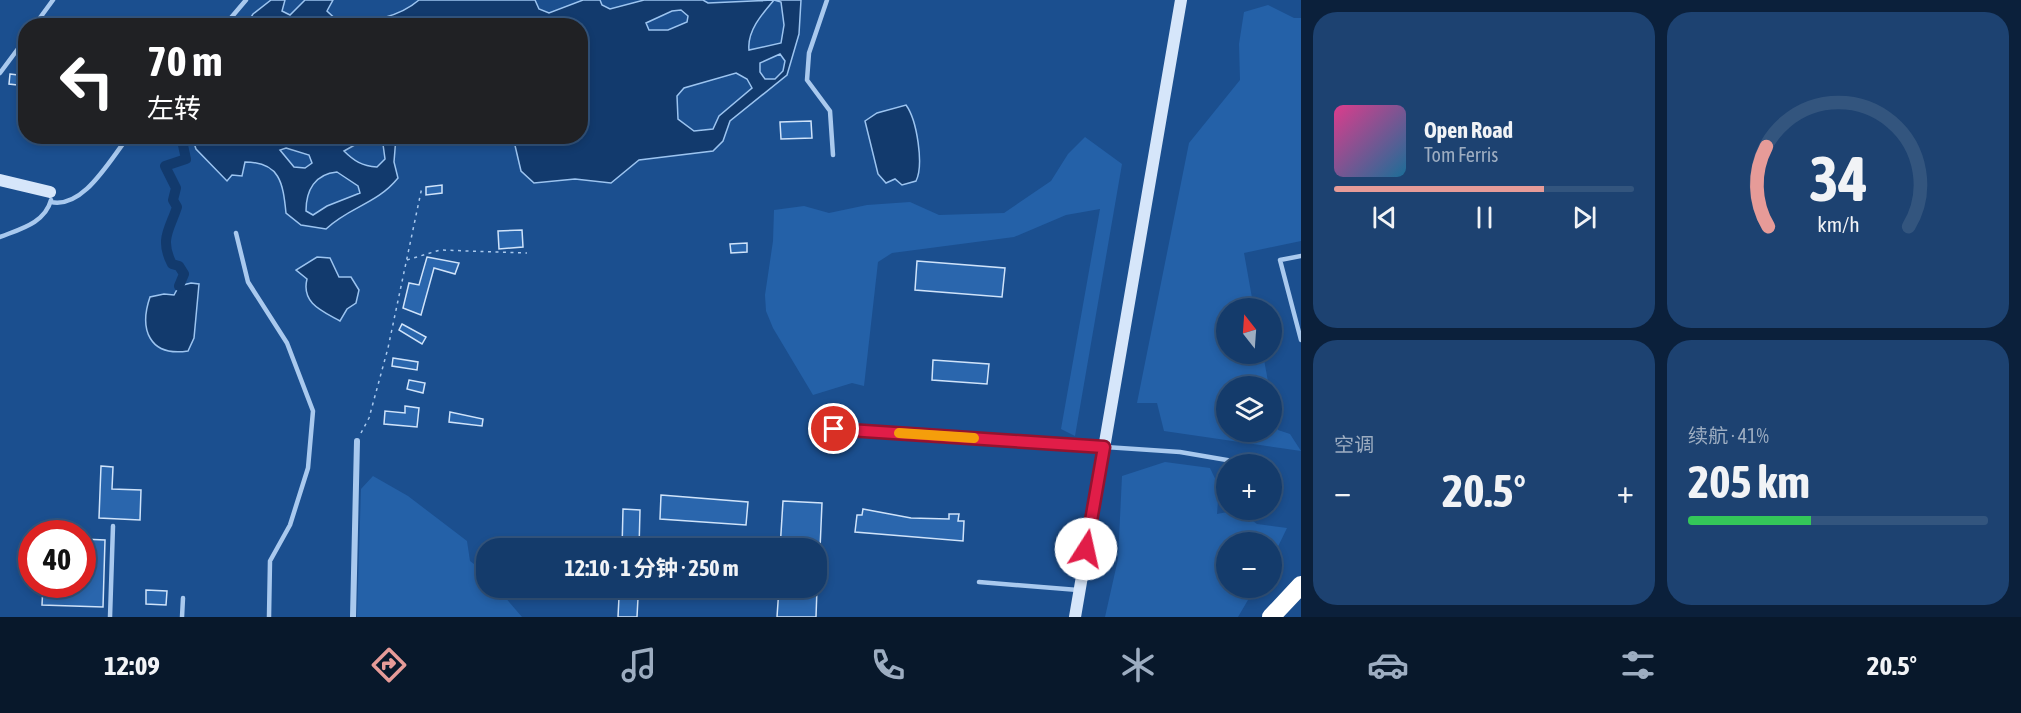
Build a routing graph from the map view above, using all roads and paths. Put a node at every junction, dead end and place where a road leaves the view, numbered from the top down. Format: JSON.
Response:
{"nodes":[{"id":1,"x":53,"y":0,"type":"edge"},
{"id":2,"x":246,"y":0,"type":"edge"},
{"id":3,"x":827,"y":0,"type":"edge"},
{"id":4,"x":1181,"y":0,"type":"edge"},
{"id":5,"x":40,"y":18,"type":"edge"},
{"id":6,"x":231,"y":18,"type":"edge"},
{"id":7,"x":18,"y":49,"type":"edge"},
{"id":8,"x":0,"y":73,"type":"edge"},
{"id":9,"x":123,"y":144,"type":"edge"},
{"id":10,"x":833,"y":155,"type":"dead end"},
{"id":11,"x":0,"y":180,"type":"edge"},
{"id":12,"x":422,"y":187,"type":"dead end"},
{"id":13,"x":50,"y":197,"type":"junction"},
{"id":14,"x":236,"y":232,"type":"dead end"},
{"id":15,"x":0,"y":237,"type":"edge"},
{"id":16,"x":527,"y":253,"type":"dead end"},
{"id":17,"x":1301,"y":255,"type":"edge"},
{"id":18,"x":406,"y":260,"type":"junction"},
{"id":19,"x":1301,"y":340,"type":"edge"},
{"id":20,"x":834,"y":429,"type":"dead end"},
{"id":21,"x":357,"y":441,"type":"joint"},
{"id":22,"x":1104,"y":447,"type":"junction"},
{"id":23,"x":1216,"y":458,"type":"edge"},
{"id":24,"x":113,"y":526,"type":"dead end"},
{"id":25,"x":979,"y":582,"type":"dead end"},
{"id":26,"x":1301,"y":585,"type":"edge"},
{"id":27,"x":1079,"y":591,"type":"junction"},
{"id":28,"x":183,"y":598,"type":"dead end"},
{"id":29,"x":110,"y":617,"type":"edge"},
{"id":30,"x":182,"y":617,"type":"edge"},
{"id":31,"x":269,"y":617,"type":"edge"},
{"id":32,"x":353,"y":617,"type":"edge"},
{"id":33,"x":1075,"y":617,"type":"edge"},
{"id":34,"x":1271,"y":617,"type":"edge"}],
"edges":[{"from":1,"to":5,"type":"lane"},
{"from":2,"to":6,"type":"lane"},
{"from":3,"to":10,"type":"lane"},
{"from":4,"to":22,"type":"street"},
{"from":7,"to":8,"type":"lane"},
{"from":9,"to":13,"type":"lane"},
{"from":11,"to":13,"type":"street"},
{"from":12,"to":18,"type":"path"},
{"from":13,"to":15,"type":"lane"},
{"from":14,"to":31,"type":"lane"},
{"from":16,"to":18,"type":"path"},
{"from":17,"to":19,"type":"lane"},
{"from":18,"to":21,"type":"path"},
{"from":20,"to":22,"type":"lane"},
{"from":21,"to":32,"type":"street"},
{"from":22,"to":23,"type":"lane"},
{"from":22,"to":27,"type":"street"},
{"from":24,"to":29,"type":"lane"},
{"from":25,"to":27,"type":"lane"},
{"from":26,"to":34,"type":"highway"},
{"from":27,"to":33,"type":"street"},
{"from":28,"to":30,"type":"lane"}]}
